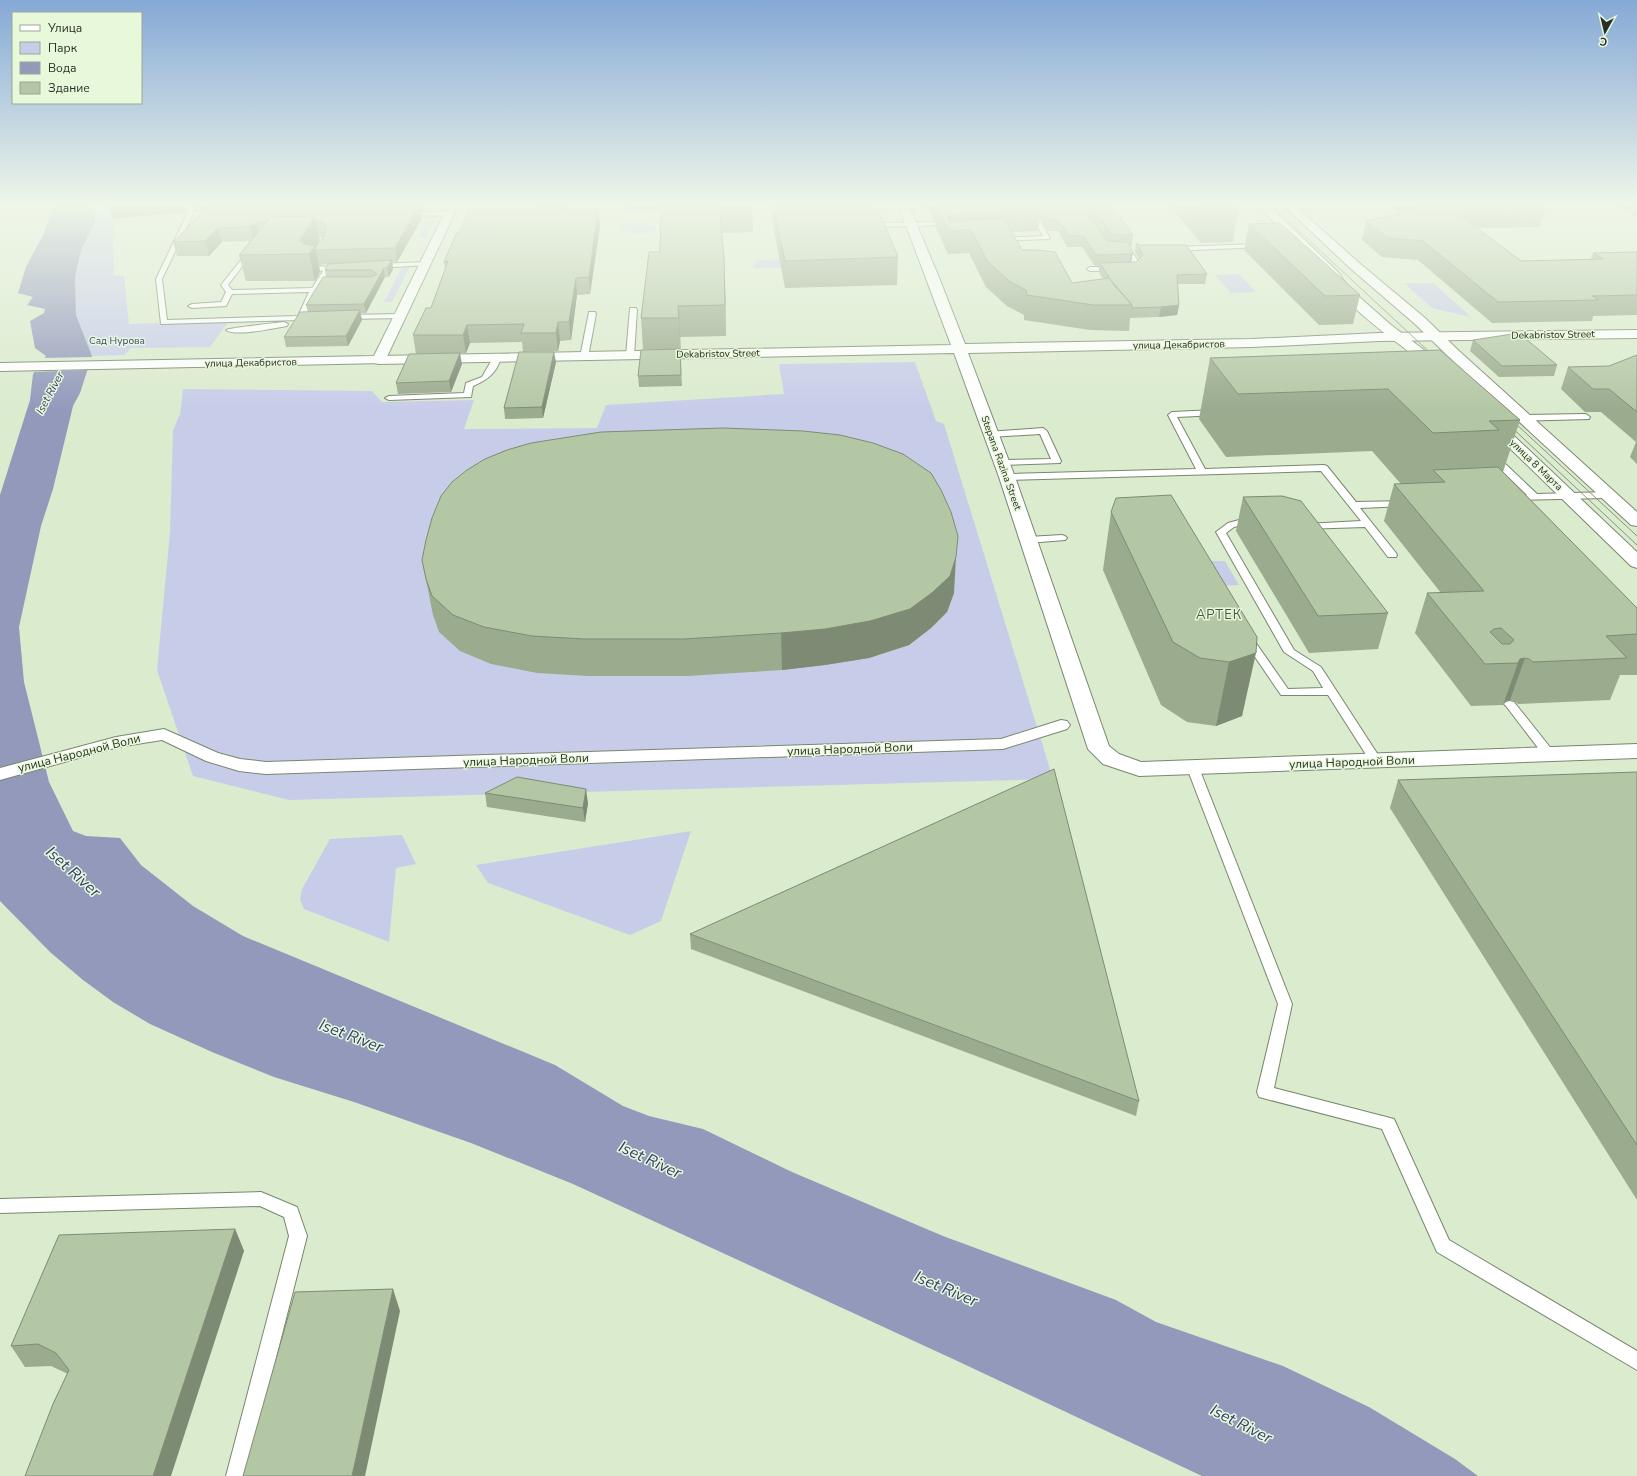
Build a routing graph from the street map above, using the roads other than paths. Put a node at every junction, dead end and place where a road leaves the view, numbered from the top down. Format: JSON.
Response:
{"nodes":[{"id":1,"x":162,"y":273,"type":"edge"},
{"id":2,"x":234,"y":273,"type":"edge"},
{"id":3,"x":326,"y":273,"type":"edge"},
{"id":4,"x":422,"y":273,"type":"edge"},
{"id":5,"x":932,"y":273,"type":"edge"},
{"id":6,"x":1331,"y":273,"type":"edge"},
{"id":7,"x":1363,"y":273,"type":"edge"},
{"id":8,"x":314,"y":290,"type":"junction"},
{"id":9,"x":230,"y":292,"type":"junction"},
{"id":10,"x":192,"y":306,"type":"dead end"},
{"id":11,"x":633,"y":310,"type":"dead end"},
{"id":12,"x":592,"y":314,"type":"dead end"},
{"id":13,"x":401,"y":316,"type":"junction"},
{"id":14,"x":340,"y":317,"type":"edge"},
{"id":15,"x":301,"y":318,"type":"junction"},
{"id":16,"x":230,"y":330,"type":"dead end"},
{"id":17,"x":1637,"y":334,"type":"edge"},
{"id":18,"x":1436,"y":336,"type":"junction"},
{"id":19,"x":1398,"y":337,"type":"junction"},
{"id":20,"x":960,"y":350,"type":"junction"},
{"id":21,"x":630,"y":356,"type":"junction"},
{"id":22,"x":584,"y":357,"type":"junction"},
{"id":23,"x":496,"y":358,"type":"junction"},
{"id":24,"x":379,"y":360,"type":"junction"},
{"id":25,"x":0,"y":367,"type":"edge"},
{"id":26,"x":1448,"y":380,"type":"edge"},
{"id":27,"x":390,"y":398,"type":"dead end"},
{"id":28,"x":1477,"y":408,"type":"edge"},
{"id":29,"x":1227,"y":413,"type":"edge"},
{"id":30,"x":1586,"y":417,"type":"dead end"},
{"id":31,"x":1506,"y":418,"type":"junction"},
{"id":32,"x":991,"y":434,"type":"junction"},
{"id":33,"x":1488,"y":453,"type":"edge"},
{"id":34,"x":1004,"y":470,"type":"junction"},
{"id":35,"x":1202,"y":472,"type":"junction"},
{"id":36,"x":1608,"y":495,"type":"junction"},
{"id":37,"x":1568,"y":496,"type":"junction"},
{"id":38,"x":1535,"y":497,"type":"junction"},
{"id":39,"x":1414,"y":502,"type":"edge"},
{"id":40,"x":1353,"y":505,"type":"junction"},
{"id":41,"x":1517,"y":510,"type":"edge"},
{"id":42,"x":1264,"y":519,"type":"edge"},
{"id":43,"x":1637,"y":521,"type":"edge"},
{"id":44,"x":1367,"y":524,"type":"junction"},
{"id":45,"x":1310,"y":537,"type":"edge"},
{"id":46,"x":1062,"y":538,"type":"dead end"},
{"id":47,"x":1028,"y":540,"type":"junction"},
{"id":48,"x":1392,"y":555,"type":"dead end"},
{"id":49,"x":1637,"y":562,"type":"edge"},
{"id":50,"x":1241,"y":629,"type":"edge"},
{"id":51,"x":1331,"y":691,"type":"junction"},
{"id":52,"x":1510,"y":704,"type":"edge"},
{"id":53,"x":1091,"y":724,"type":"joint"},
{"id":54,"x":1061,"y":725,"type":"dead end"},
{"id":55,"x":1637,"y":751,"type":"edge"},
{"id":56,"x":1549,"y":754,"type":"junction"},
{"id":57,"x":1376,"y":761,"type":"junction"},
{"id":58,"x":1192,"y":768,"type":"junction"},
{"id":59,"x":0,"y":774,"type":"edge"},
{"id":60,"x":0,"y":1206,"type":"edge"},
{"id":61,"x":1637,"y":1361,"type":"edge"},
{"id":62,"x":236,"y":1476,"type":"edge"}],
"edges":[{"from":1,"to":15,"type":"lane"},
{"from":2,"to":9,"type":"lane"},
{"from":3,"to":8,"type":"lane"},
{"from":4,"to":13,"type":"street"},
{"from":5,"to":20,"type":"street","name":"Stepana Razina Street"},
{"from":6,"to":19,"type":"street"},
{"from":7,"to":18,"type":"street","name":"улица 8 Марта"},
{"from":8,"to":9,"type":"lane"},
{"from":8,"to":15,"type":"lane"},
{"from":9,"to":10,"type":"lane"},
{"from":11,"to":21,"type":"lane"},
{"from":12,"to":22,"type":"lane"},
{"from":13,"to":14,"type":"lane"},
{"from":13,"to":24,"type":"street"},
{"from":15,"to":16,"type":"lane"},
{"from":17,"to":18,"type":"street","name":"Dekabristov Street"},
{"from":18,"to":19,"type":"street","name":"Dekabristov Street"},
{"from":18,"to":31,"type":"street","name":"улица 8 Марта"},
{"from":19,"to":20,"type":"street","name":"улица Декабристов"},
{"from":19,"to":26,"type":"street"},
{"from":20,"to":21,"type":"street","name":"Dekabristov Street"},
{"from":20,"to":32,"type":"street","name":"Stepana Razina Street"},
{"from":21,"to":22,"type":"street","name":"Dekabristov Street"},
{"from":22,"to":23,"type":"street","name":"Dekabristov Street"},
{"from":23,"to":24,"type":"street","name":"Dekabristov Street"},
{"from":23,"to":27,"type":"lane"},
{"from":24,"to":25,"type":"street","name":"улица Декабристов"},
{"from":28,"to":31,"type":"street","name":"улица 8 Марта"},
{"from":29,"to":35,"type":"lane"},
{"from":30,"to":31,"type":"lane"},
{"from":31,"to":36,"type":"street","name":"улица 8 Марта"},
{"from":31,"to":37,"type":"street","name":"улица 8 Марта"},
{"from":32,"to":34,"type":"street","name":"Stepana Razina Street"},
{"from":32,"to":34,"type":"lane"},
{"from":33,"to":38,"type":"lane"},
{"from":34,"to":35,"type":"lane"},
{"from":34,"to":47,"type":"street","name":"Stepana Razina Street"},
{"from":35,"to":40,"type":"lane"},
{"from":36,"to":37,"type":"lane"},
{"from":36,"to":43,"type":"street","name":"улица 8 Марта"},
{"from":37,"to":38,"type":"lane"},
{"from":37,"to":49,"type":"street","name":"улица 8 Марта"},
{"from":38,"to":41,"type":"lane"},
{"from":39,"to":40,"type":"lane"},
{"from":40,"to":44,"type":"lane"},
{"from":42,"to":51,"type":"lane"},
{"from":44,"to":45,"type":"lane"},
{"from":44,"to":48,"type":"lane"},
{"from":46,"to":47,"type":"lane"},
{"from":47,"to":53,"type":"street","name":"Stepana Razina Street"},
{"from":50,"to":51,"type":"lane"},
{"from":51,"to":57,"type":"lane"},
{"from":52,"to":56,"type":"lane"},
{"from":53,"to":58,"type":"street","name":"улица Народной Воли"},
{"from":54,"to":59,"type":"street","name":"улица Народной Воли"},
{"from":55,"to":56,"type":"street","name":"улица Народной Воли"},
{"from":56,"to":57,"type":"street","name":"улица Народной Воли"},
{"from":57,"to":58,"type":"street","name":"улица Народной Воли"},
{"from":58,"to":61,"type":"lane"},
{"from":60,"to":62,"type":"lane"}]}
